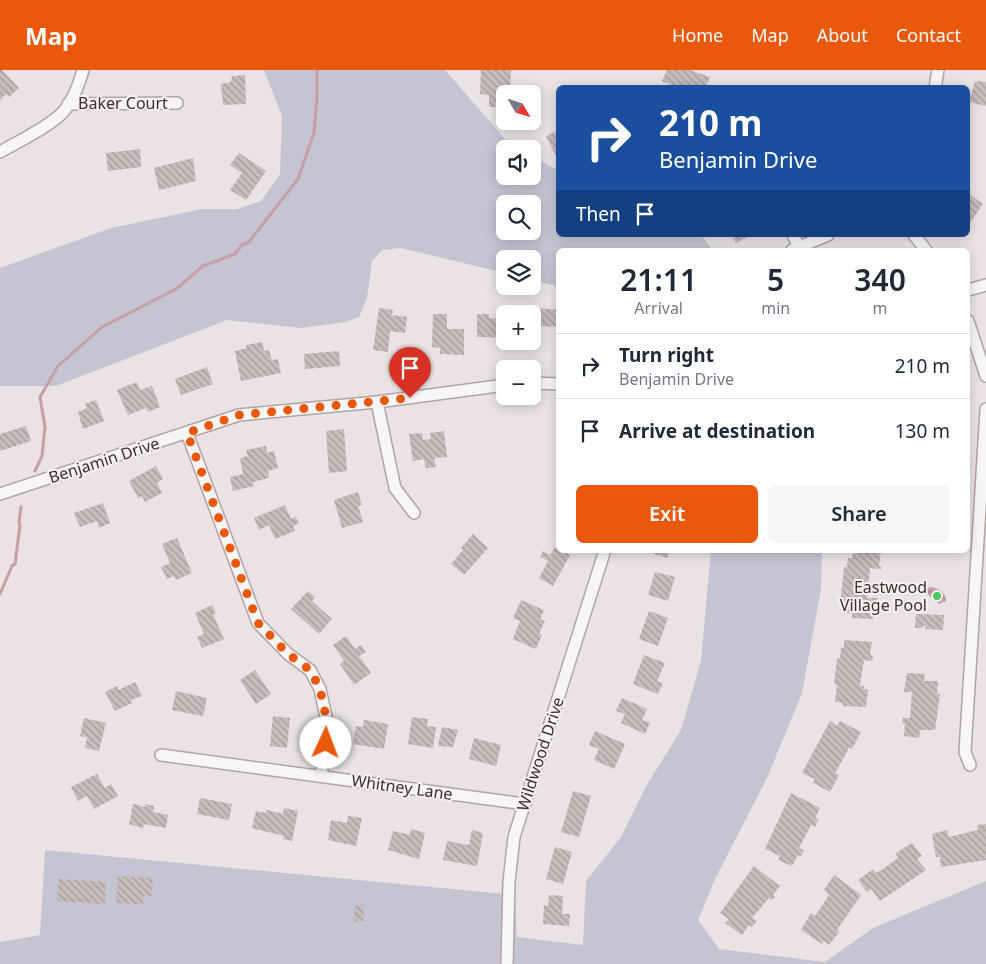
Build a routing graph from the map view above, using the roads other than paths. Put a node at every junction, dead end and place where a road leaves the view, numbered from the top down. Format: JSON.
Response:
{"nodes":[{"id":1,"x":83,"y":70,"type":"edge"},
{"id":2,"x":938,"y":70,"type":"edge"},
{"id":3,"x":936,"y":85,"type":"edge"},
{"id":4,"x":177,"y":103,"type":"dead end"},
{"id":5,"x":68,"y":104,"type":"junction"},
{"id":6,"x":0,"y":152,"type":"edge"},
{"id":7,"x":823,"y":237,"type":"edge"},
{"id":8,"x":916,"y":237,"type":"edge"},
{"id":9,"x":795,"y":248,"type":"edge"},
{"id":10,"x":924,"y":248,"type":"edge"},
{"id":11,"x":986,"y":285,"type":"edge"},
{"id":12,"x":970,"y":289,"type":"edge"},
{"id":13,"x":970,"y":327,"type":"edge"},
{"id":14,"x":986,"y":376,"type":"edge"},
{"id":15,"x":541,"y":383,"type":"edge"},
{"id":16,"x":556,"y":384,"type":"edge"},
{"id":17,"x":496,"y":386,"type":"edge"},
{"id":18,"x":377,"y":402,"type":"junction"},
{"id":19,"x":986,"y":409,"type":"edge"},
{"id":20,"x":187,"y":433,"type":"junction"},
{"id":21,"x":0,"y":494,"type":"edge"},
{"id":22,"x":414,"y":513,"type":"dead end"},
{"id":23,"x":604,"y":553,"type":"edge"},
{"id":24,"x":161,"y":755,"type":"dead end"},
{"id":25,"x":968,"y":763,"type":"dead end"},
{"id":26,"x":321,"y":776,"type":"junction"},
{"id":27,"x":525,"y":804,"type":"junction"},
{"id":28,"x":506,"y":964,"type":"edge"}],
"edges":[{"from":1,"to":5,"type":"street"},
{"from":2,"to":3,"type":"street"},
{"from":4,"to":5,"type":"street","name":"Baker Court"},
{"from":5,"to":6,"type":"street"},
{"from":7,"to":9,"type":"street"},
{"from":8,"to":10,"type":"street"},
{"from":11,"to":12,"type":"street"},
{"from":13,"to":14,"type":"street"},
{"from":15,"to":16,"type":"street"},
{"from":17,"to":18,"type":"street","name":"Benjamin Drive"},
{"from":18,"to":20,"type":"street","name":"Benjamin Drive"},
{"from":18,"to":22,"type":"street"},
{"from":19,"to":25,"type":"street"},
{"from":20,"to":21,"type":"street","name":"Benjamin Drive"},
{"from":20,"to":26,"type":"street"},
{"from":23,"to":27,"type":"street","name":"Wildwood Drive"},
{"from":24,"to":26,"type":"street","name":"Whitney Lane"},
{"from":26,"to":27,"type":"street","name":"Whitney Lane"},
{"from":27,"to":28,"type":"street","name":"Wildwood Drive"}]}
